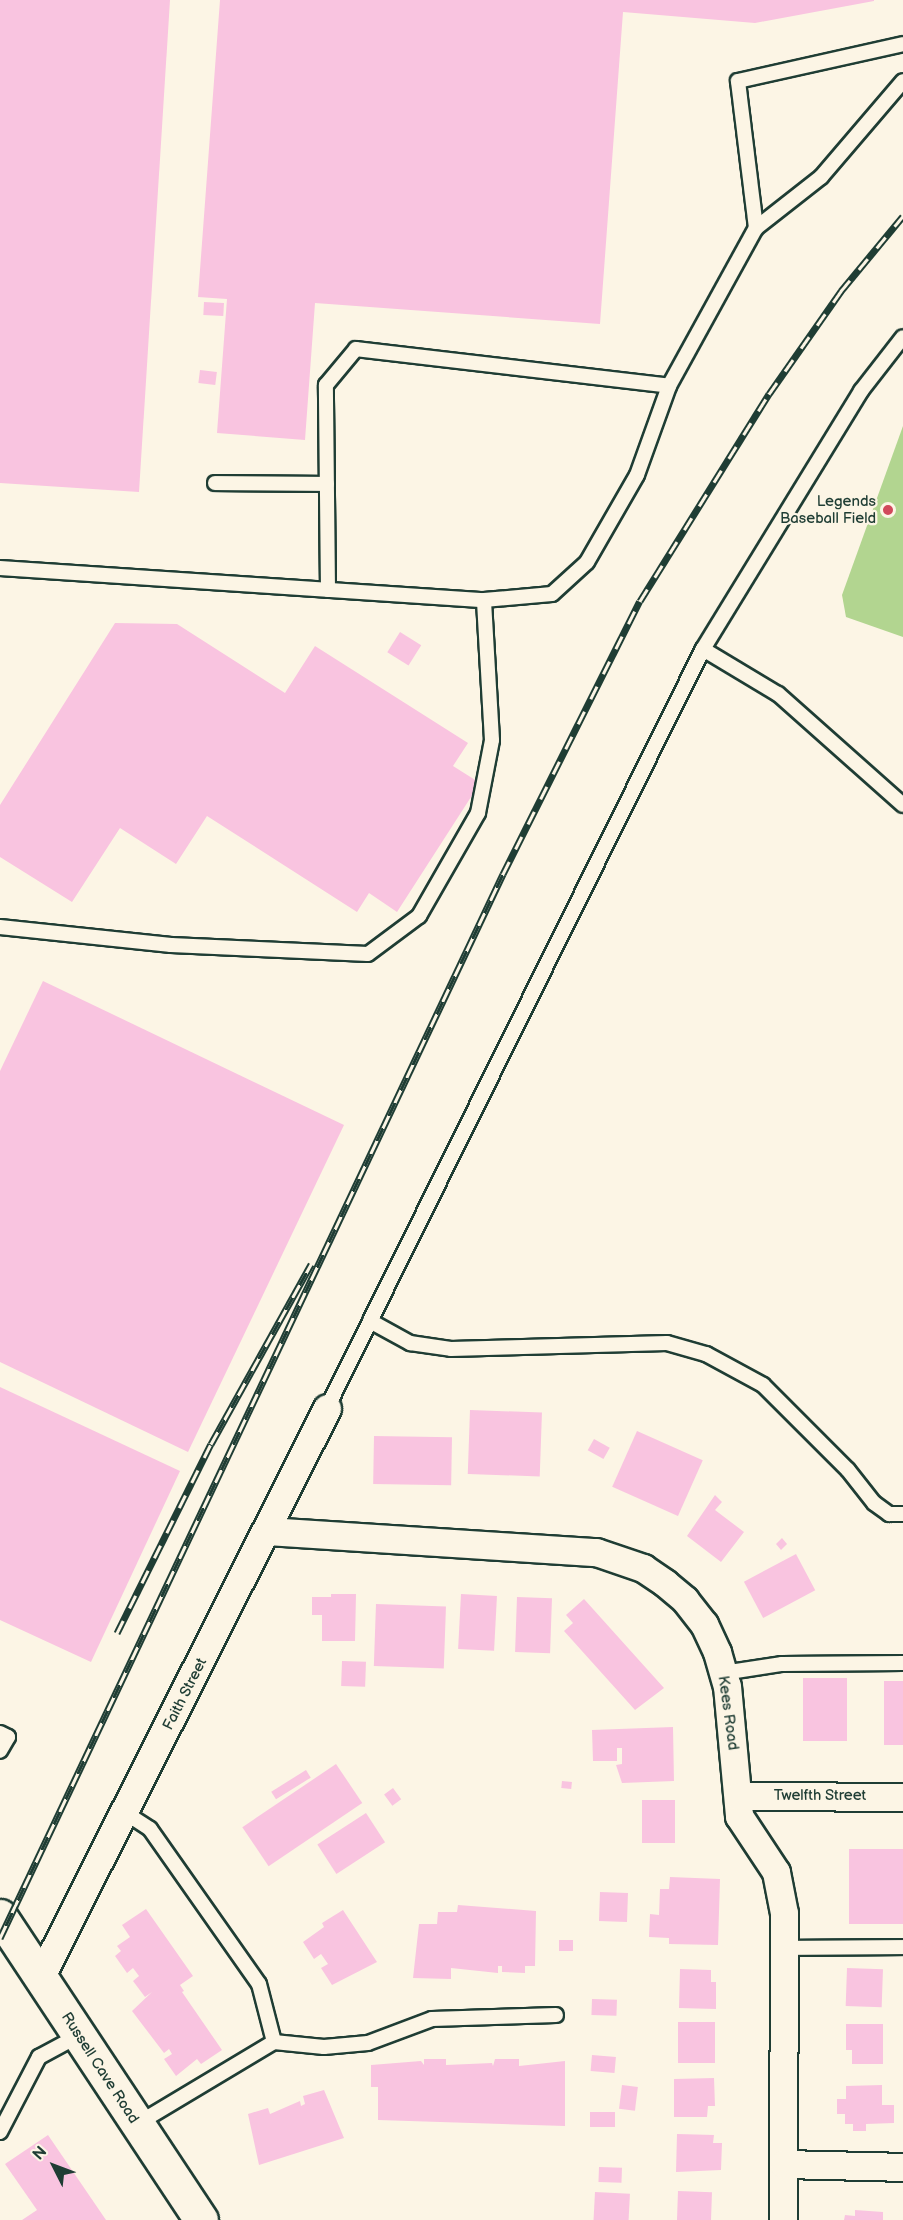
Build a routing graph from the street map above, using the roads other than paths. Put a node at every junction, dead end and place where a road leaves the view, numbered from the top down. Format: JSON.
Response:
{"nodes":[{"id":1,"x":903,"y":44,"type":"edge"},
{"id":2,"x":903,"y":81,"type":"edge"},
{"id":3,"x":756,"y":228,"type":"junction"},
{"id":4,"x":903,"y":337,"type":"edge"},
{"id":5,"x":669,"y":386,"type":"junction"},
{"id":6,"x":215,"y":483,"type":"dead end"},
{"id":7,"x":327,"y":484,"type":"junction"},
{"id":8,"x":0,"y":568,"type":"edge"},
{"id":9,"x":328,"y":590,"type":"junction"},
{"id":10,"x":483,"y":600,"type":"junction"},
{"id":11,"x":703,"y":649,"type":"junction"},
{"id":12,"x":903,"y":806,"type":"edge"},
{"id":13,"x":0,"y":927,"type":"edge"},
{"id":14,"x":370,"y":1321,"type":"junction"},
{"id":15,"x":327,"y":1408,"type":"joint"},
{"id":16,"x":903,"y":1514,"type":"edge"},
{"id":17,"x":267,"y":1531,"type":"junction"},
{"id":18,"x":903,"y":1663,"type":"edge"},
{"id":19,"x":723,"y":1673,"type":"junction"},
{"id":20,"x":0,"y":1733,"type":"edge"},
{"id":21,"x":0,"y":1751,"type":"edge"},
{"id":22,"x":738,"y":1796,"type":"junction"},
{"id":23,"x":903,"y":1797,"type":"edge"},
{"id":24,"x":124,"y":1812,"type":"junction"},
{"id":25,"x":0,"y":1916,"type":"edge"},
{"id":26,"x":903,"y":1947,"type":"edge"},
{"id":27,"x":784,"y":1948,"type":"junction"},
{"id":28,"x":40,"y":1978,"type":"junction"},
{"id":29,"x":556,"y":2015,"type":"dead end"},
{"id":30,"x":78,"y":2036,"type":"junction"},
{"id":31,"x":274,"y":2042,"type":"junction"},
{"id":32,"x":136,"y":2124,"type":"junction"},
{"id":33,"x":0,"y":2132,"type":"edge"},
{"id":34,"x":784,"y":2164,"type":"junction"},
{"id":35,"x":903,"y":2167,"type":"edge"},
{"id":36,"x":201,"y":2220,"type":"edge"},
{"id":37,"x":783,"y":2220,"type":"edge"}],
"edges":[{"from":1,"to":3,"type":"lane"},
{"from":2,"to":3,"type":"lane"},
{"from":3,"to":5,"type":"lane"},
{"from":4,"to":11,"type":"lane"},
{"from":5,"to":7,"type":"lane"},
{"from":5,"to":10,"type":"lane"},
{"from":6,"to":7,"type":"lane"},
{"from":7,"to":9,"type":"lane"},
{"from":8,"to":9,"type":"lane"},
{"from":9,"to":10,"type":"lane"},
{"from":10,"to":13,"type":"lane"},
{"from":11,"to":12,"type":"lane"},
{"from":11,"to":14,"type":"lane"},
{"from":14,"to":15,"type":"lane"},
{"from":14,"to":16,"type":"lane"},
{"from":15,"to":17,"type":"street","name":"Faith Street"},
{"from":17,"to":19,"type":"street","name":"Kees Road"},
{"from":17,"to":24,"type":"street","name":"Faith Street"},
{"from":18,"to":19,"type":"lane"},
{"from":19,"to":22,"type":"street","name":"Kees Road"},
{"from":20,"to":21,"type":"lane"},
{"from":22,"to":23,"type":"street","name":"Twelfth Street"},
{"from":22,"to":27,"type":"street","name":"Kees Road"},
{"from":24,"to":28,"type":"street","name":"Faith Street"},
{"from":24,"to":31,"type":"lane"},
{"from":25,"to":28,"type":"street","name":"Russell Cave Road"},
{"from":26,"to":27,"type":"lane"},
{"from":27,"to":34,"type":"street","name":"Kees Road"},
{"from":28,"to":30,"type":"street","name":"Russell Cave Road"},
{"from":29,"to":31,"type":"lane"},
{"from":30,"to":32,"type":"street","name":"Russell Cave Road"},
{"from":30,"to":33,"type":"lane"},
{"from":31,"to":32,"type":"lane"},
{"from":32,"to":36,"type":"street","name":"Russell Cave Road"},
{"from":34,"to":35,"type":"street"},
{"from":34,"to":37,"type":"street","name":"Kees Road"}]}
